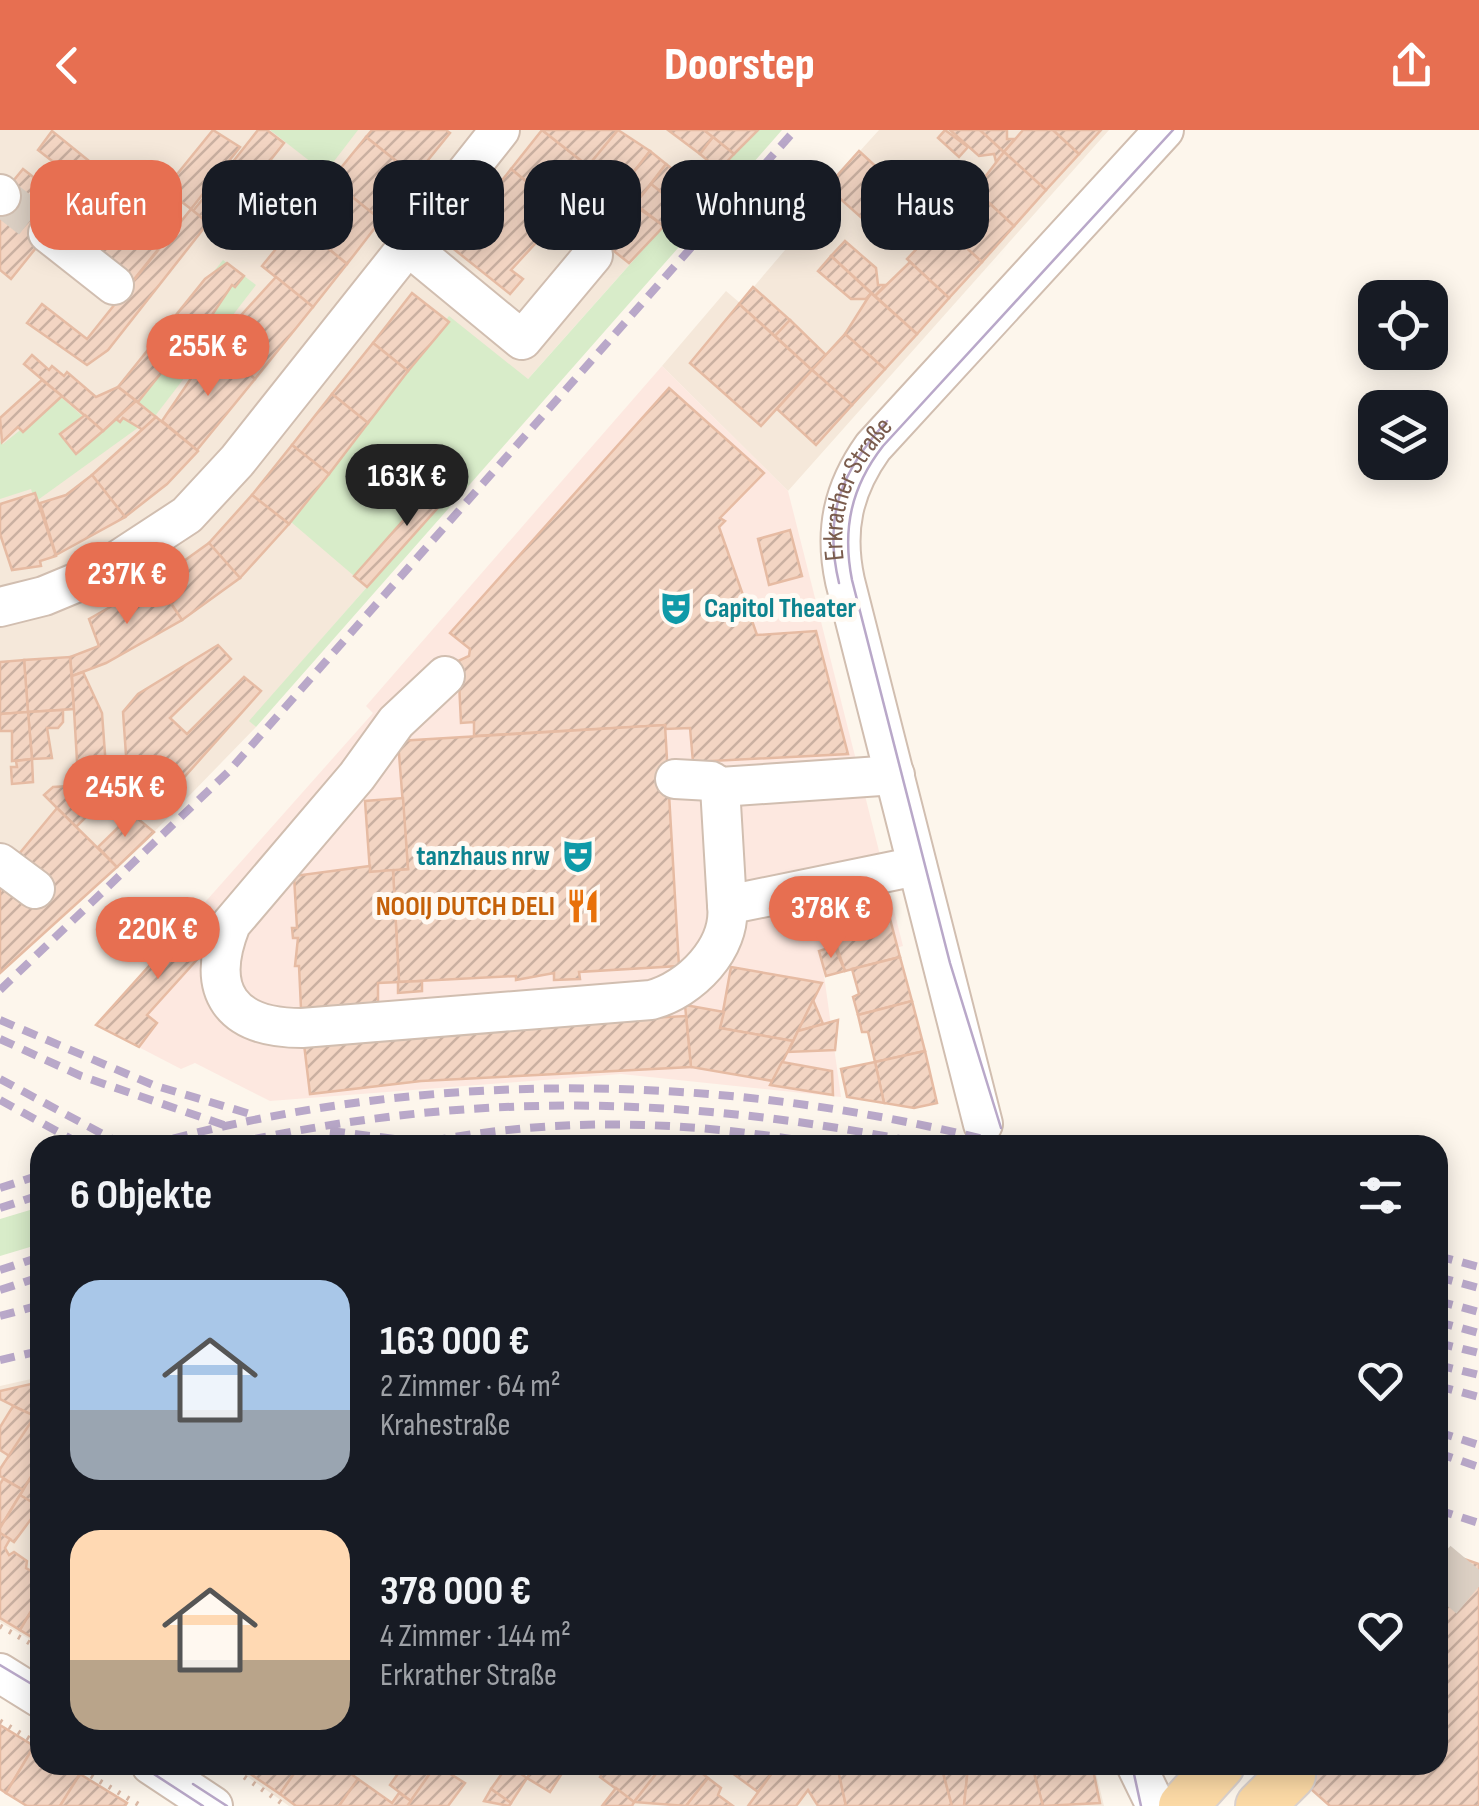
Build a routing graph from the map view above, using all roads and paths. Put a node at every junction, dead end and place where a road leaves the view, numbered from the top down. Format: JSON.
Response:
{"nodes":[{"id":1,"x":500,"y":130,"type":"edge"},
{"id":2,"x":1164,"y":130,"type":"edge"},
{"id":3,"x":476,"y":160,"type":"edge"},
{"id":4,"x":70,"y":250,"type":"tunnel mouth"},
{"id":5,"x":405,"y":250,"type":"edge"},
{"id":6,"x":413,"y":250,"type":"edge"},
{"id":7,"x":593,"y":255,"type":"dead end"},
{"id":8,"x":114,"y":285,"type":"dead end"},
{"id":9,"x":0,"y":607,"type":"edge"},
{"id":10,"x":445,"y":676,"type":"dead end"},
{"id":11,"x":895,"y":775,"type":"junction"},
{"id":12,"x":675,"y":779,"type":"dead end"},
{"id":13,"x":720,"y":787,"type":"junction"},
{"id":14,"x":0,"y":863,"type":"edge"},
{"id":15,"x":917,"y":866,"type":"junction"},
{"id":16,"x":34,"y":889,"type":"dead end"},
{"id":17,"x":727,"y":905,"type":"junction"},
{"id":18,"x":983,"y":1124,"type":"dead end"},
{"id":19,"x":0,"y":1626,"type":"edge"},
{"id":20,"x":30,"y":1644,"type":"edge"},
{"id":21,"x":0,"y":1673,"type":"edge"},
{"id":22,"x":30,"y":1692,"type":"edge"},
{"id":23,"x":0,"y":1721,"type":"edge"},
{"id":24,"x":30,"y":1739,"type":"edge"},
{"id":25,"x":90,"y":1775,"type":"edge"},
{"id":26,"x":165,"y":1775,"type":"edge"},
{"id":27,"x":241,"y":1775,"type":"edge"},
{"id":28,"x":1141,"y":1775,"type":"edge"},
{"id":29,"x":1211,"y":1775,"type":"edge"},
{"id":30,"x":141,"y":1806,"type":"edge"},
{"id":31,"x":213,"y":1806,"type":"edge"},
{"id":32,"x":286,"y":1806,"type":"edge"},
{"id":33,"x":1156,"y":1806,"type":"edge"},
{"id":34,"x":1184,"y":1806,"type":"edge"}],
"edges":[{"from":1,"to":3,"type":"street"},
{"from":2,"to":11,"type":"street","name":"Erkrather Straße"},
{"from":4,"to":8,"type":"street"},
{"from":5,"to":9,"type":"street"},
{"from":6,"to":7,"type":"street"},
{"from":10,"to":17,"type":"street"},
{"from":11,"to":13,"type":"street"},
{"from":11,"to":15,"type":"street","name":"Erkrather Straße"},
{"from":12,"to":13,"type":"street"},
{"from":13,"to":17,"type":"street"},
{"from":14,"to":16,"type":"street"},
{"from":15,"to":17,"type":"street"},
{"from":15,"to":18,"type":"street","name":"Erkrather Straße"},
{"from":19,"to":20,"type":"path"},
{"from":21,"to":22,"type":"street"},
{"from":23,"to":24,"type":"path"},
{"from":25,"to":30,"type":"path"},
{"from":26,"to":31,"type":"street"},
{"from":27,"to":32,"type":"path"},
{"from":28,"to":33,"type":"street"},
{"from":29,"to":34,"type":"main road"}]}
